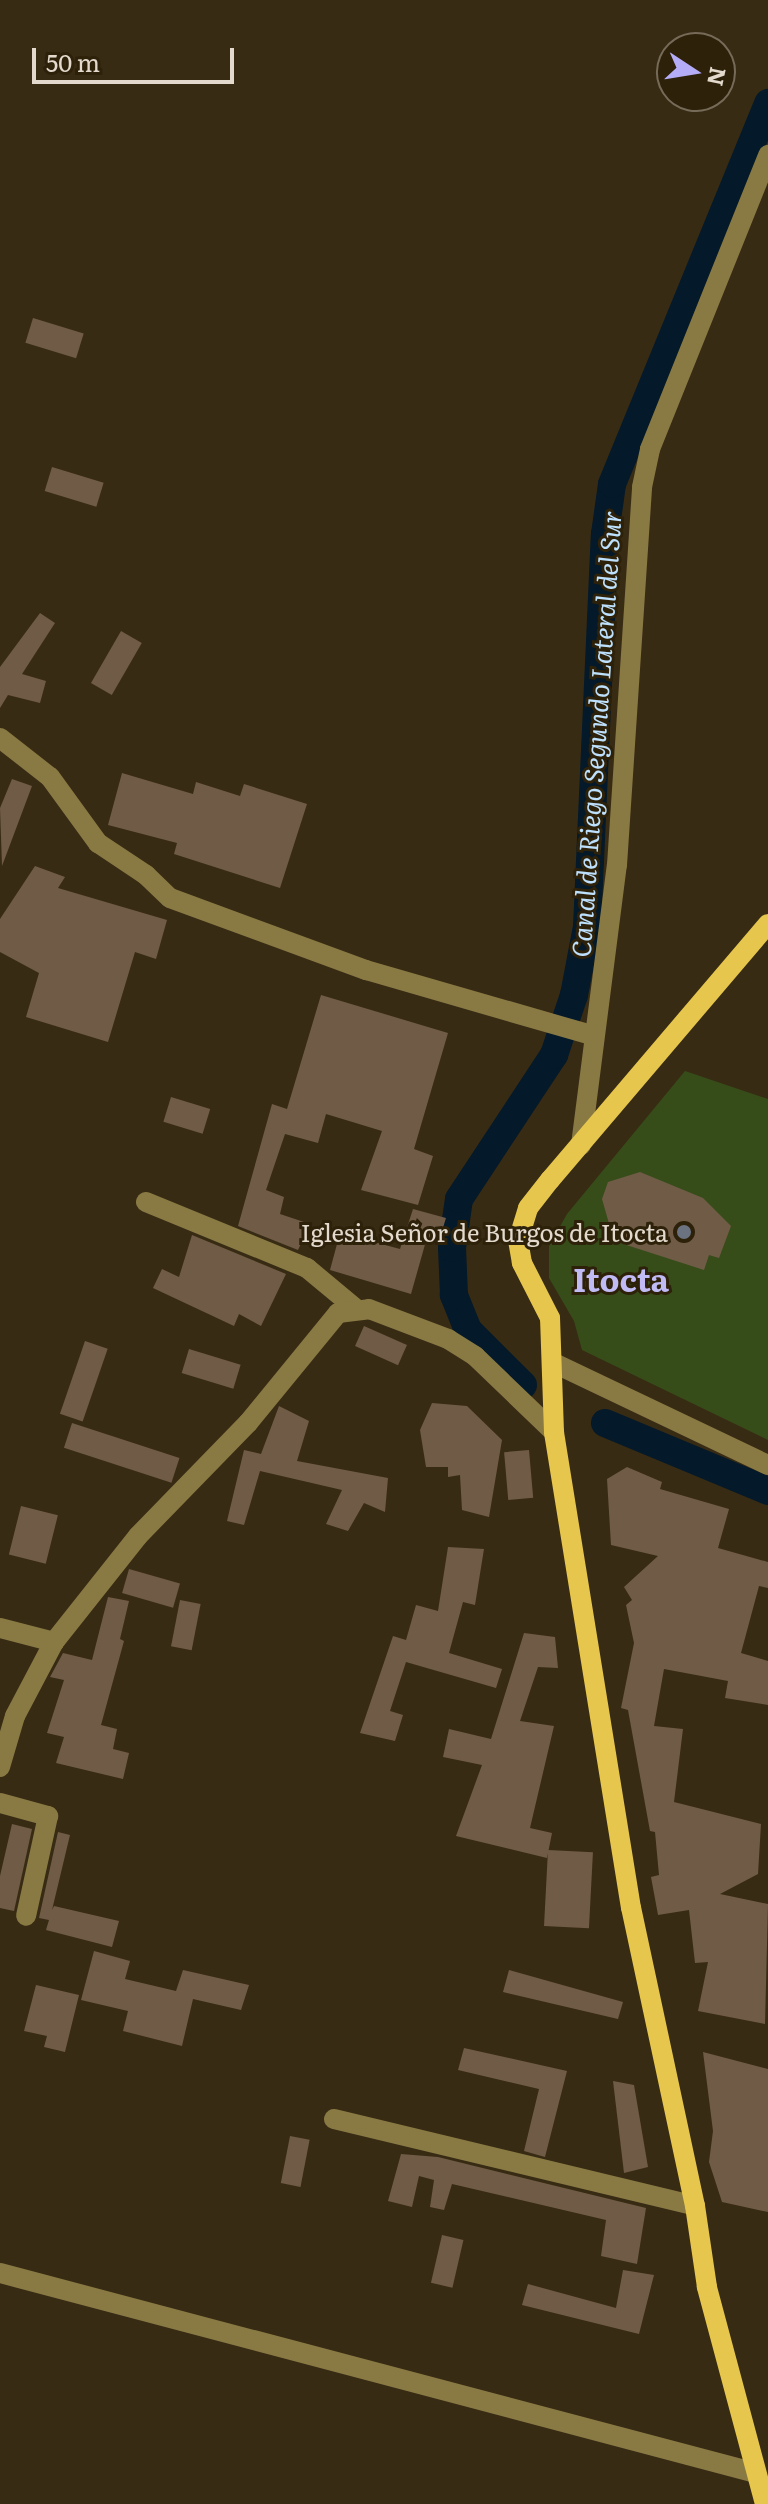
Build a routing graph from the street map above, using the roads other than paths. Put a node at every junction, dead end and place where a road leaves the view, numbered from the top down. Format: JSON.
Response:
{"nodes":[{"id":1,"x":768,"y":155,"type":"edge"},
{"id":2,"x":0,"y":738,"type":"edge"},
{"id":3,"x":767,"y":926,"type":"edge"},
{"id":4,"x":587,"y":1034,"type":"junction"},
{"id":5,"x":581,"y":1145,"type":"junction"},
{"id":6,"x":146,"y":1202,"type":"dead end"},
{"id":7,"x":355,"y":1308,"type":"junction"},
{"id":8,"x":554,"y":1363,"type":"junction"},
{"id":9,"x":554,"y":1432,"type":"junction"},
{"id":10,"x":768,"y":1465,"type":"edge"},
{"id":11,"x":0,"y":1628,"type":"edge"},
{"id":12,"x":54,"y":1642,"type":"junction"},
{"id":13,"x":0,"y":1767,"type":"edge"},
{"id":14,"x":0,"y":1803,"type":"edge"},
{"id":15,"x":26,"y":1916,"type":"dead end"},
{"id":16,"x":334,"y":2119,"type":"dead end"},
{"id":17,"x":695,"y":2206,"type":"junction"},
{"id":18,"x":0,"y":2273,"type":"edge"},
{"id":19,"x":756,"y":2473,"type":"junction"},
{"id":20,"x":765,"y":2504,"type":"edge"}],
"edges":[{"from":1,"to":4,"type":"street"},
{"from":2,"to":4,"type":"street"},
{"from":3,"to":5,"type":"main road"},
{"from":4,"to":5,"type":"street"},
{"from":5,"to":8,"type":"main road"},
{"from":6,"to":7,"type":"street"},
{"from":7,"to":9,"type":"street"},
{"from":7,"to":12,"type":"street"},
{"from":8,"to":9,"type":"main road"},
{"from":8,"to":10,"type":"street"},
{"from":9,"to":17,"type":"main road"},
{"from":11,"to":12,"type":"street"},
{"from":12,"to":13,"type":"street"},
{"from":14,"to":15,"type":"street"},
{"from":16,"to":17,"type":"street"},
{"from":17,"to":19,"type":"main road"},
{"from":18,"to":19,"type":"street"},
{"from":19,"to":20,"type":"main road"}]}
